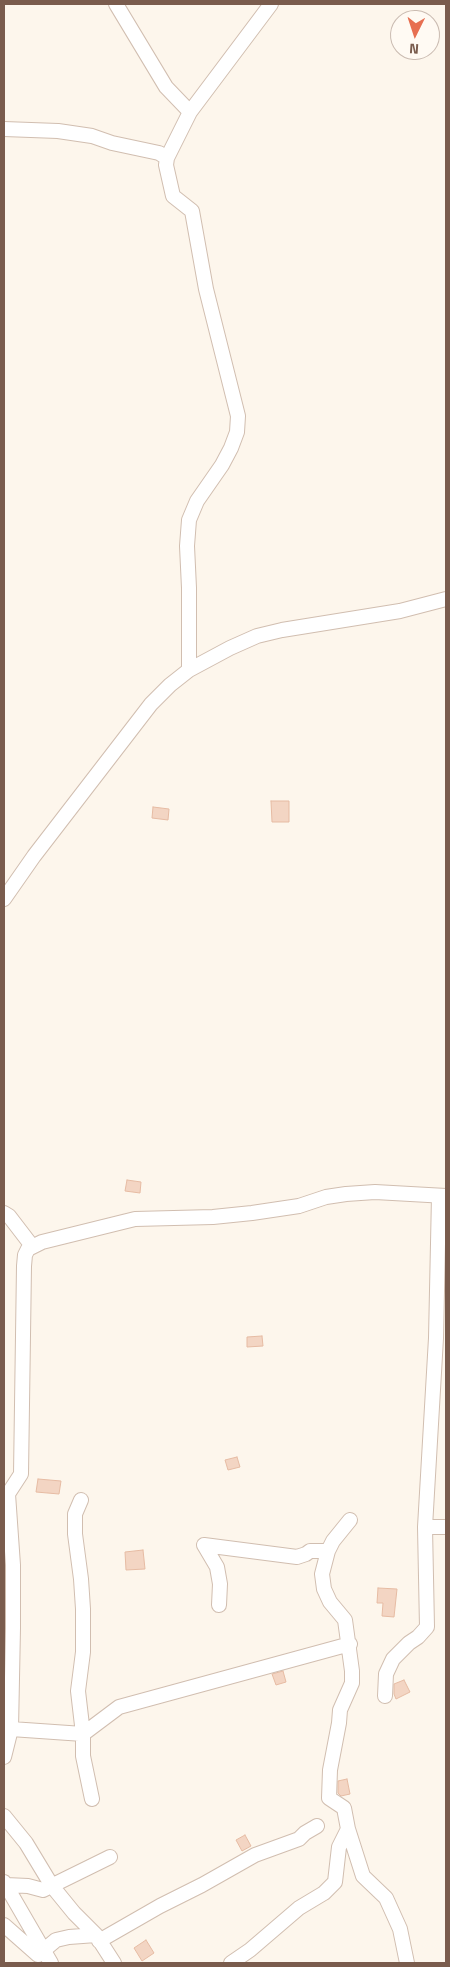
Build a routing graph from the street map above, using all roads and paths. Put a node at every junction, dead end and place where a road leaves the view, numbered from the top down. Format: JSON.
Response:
{"nodes":[{"id":1,"x":116,"y":4,"type":"edge"},
{"id":2,"x":271,"y":4,"type":"edge"},
{"id":3,"x":190,"y":112,"type":"junction"},
{"id":4,"x":4,"y":129,"type":"edge"},
{"id":5,"x":167,"y":158,"type":"junction"},
{"id":6,"x":446,"y":599,"type":"edge"},
{"id":7,"x":189,"y":670,"type":"junction"},
{"id":8,"x":4,"y":899,"type":"edge"},
{"id":9,"x":443,"y":1196,"type":"edge"},
{"id":10,"x":4,"y":1213,"type":"edge"},
{"id":11,"x":32,"y":1246,"type":"junction"},
{"id":12,"x":81,"y":1500,"type":"dead end"},
{"id":13,"x":6,"y":1519,"type":"edge"},
{"id":14,"x":350,"y":1520,"type":"dead end"},
{"id":15,"x":425,"y":1527,"type":"junction"},
{"id":16,"x":446,"y":1527,"type":"edge"},
{"id":17,"x":328,"y":1551,"type":"junction"},
{"id":18,"x":219,"y":1605,"type":"dead end"},
{"id":19,"x":350,"y":1644,"type":"junction"},
{"id":20,"x":385,"y":1696,"type":"dead end"},
{"id":21,"x":10,"y":1729,"type":"junction"},
{"id":22,"x":83,"y":1734,"type":"junction"},
{"id":23,"x":4,"y":1754,"type":"edge"},
{"id":24,"x":92,"y":1799,"type":"dead end"},
{"id":25,"x":4,"y":1816,"type":"edge"},
{"id":26,"x":317,"y":1826,"type":"dead end"},
{"id":27,"x":348,"y":1828,"type":"junction"},
{"id":28,"x":110,"y":1857,"type":"dead end"},
{"id":29,"x":5,"y":1884,"type":"edge"},
{"id":30,"x":52,"y":1886,"type":"junction"},
{"id":31,"x":4,"y":1925,"type":"edge"},
{"id":32,"x":98,"y":1938,"type":"junction"},
{"id":33,"x":45,"y":1949,"type":"junction"},
{"id":34,"x":51,"y":1963,"type":"edge"},
{"id":35,"x":114,"y":1963,"type":"edge"},
{"id":36,"x":231,"y":1963,"type":"edge"},
{"id":37,"x":407,"y":1963,"type":"edge"}],
"edges":[{"from":1,"to":3,"type":"street"},
{"from":2,"to":3,"type":"street"},
{"from":3,"to":5,"type":"street"},
{"from":4,"to":5,"type":"street"},
{"from":5,"to":7,"type":"street"},
{"from":6,"to":7,"type":"street"},
{"from":7,"to":8,"type":"street"},
{"from":9,"to":11,"type":"street"},
{"from":9,"to":15,"type":"street"},
{"from":10,"to":11,"type":"street"},
{"from":11,"to":13,"type":"street"},
{"from":12,"to":22,"type":"street"},
{"from":13,"to":21,"type":"street"},
{"from":14,"to":17,"type":"street"},
{"from":15,"to":16,"type":"street"},
{"from":15,"to":20,"type":"street"},
{"from":17,"to":18,"type":"street"},
{"from":17,"to":19,"type":"street"},
{"from":19,"to":22,"type":"street"},
{"from":19,"to":27,"type":"street"},
{"from":21,"to":22,"type":"street"},
{"from":21,"to":23,"type":"street"},
{"from":22,"to":24,"type":"street"},
{"from":25,"to":30,"type":"street"},
{"from":26,"to":32,"type":"street"},
{"from":27,"to":36,"type":"street"},
{"from":27,"to":37,"type":"street"},
{"from":28,"to":30,"type":"street"},
{"from":29,"to":30,"type":"street"},
{"from":29,"to":33,"type":"street"},
{"from":30,"to":32,"type":"street"},
{"from":31,"to":33,"type":"street"},
{"from":32,"to":33,"type":"street"},
{"from":32,"to":35,"type":"street"},
{"from":33,"to":34,"type":"street"}]}
